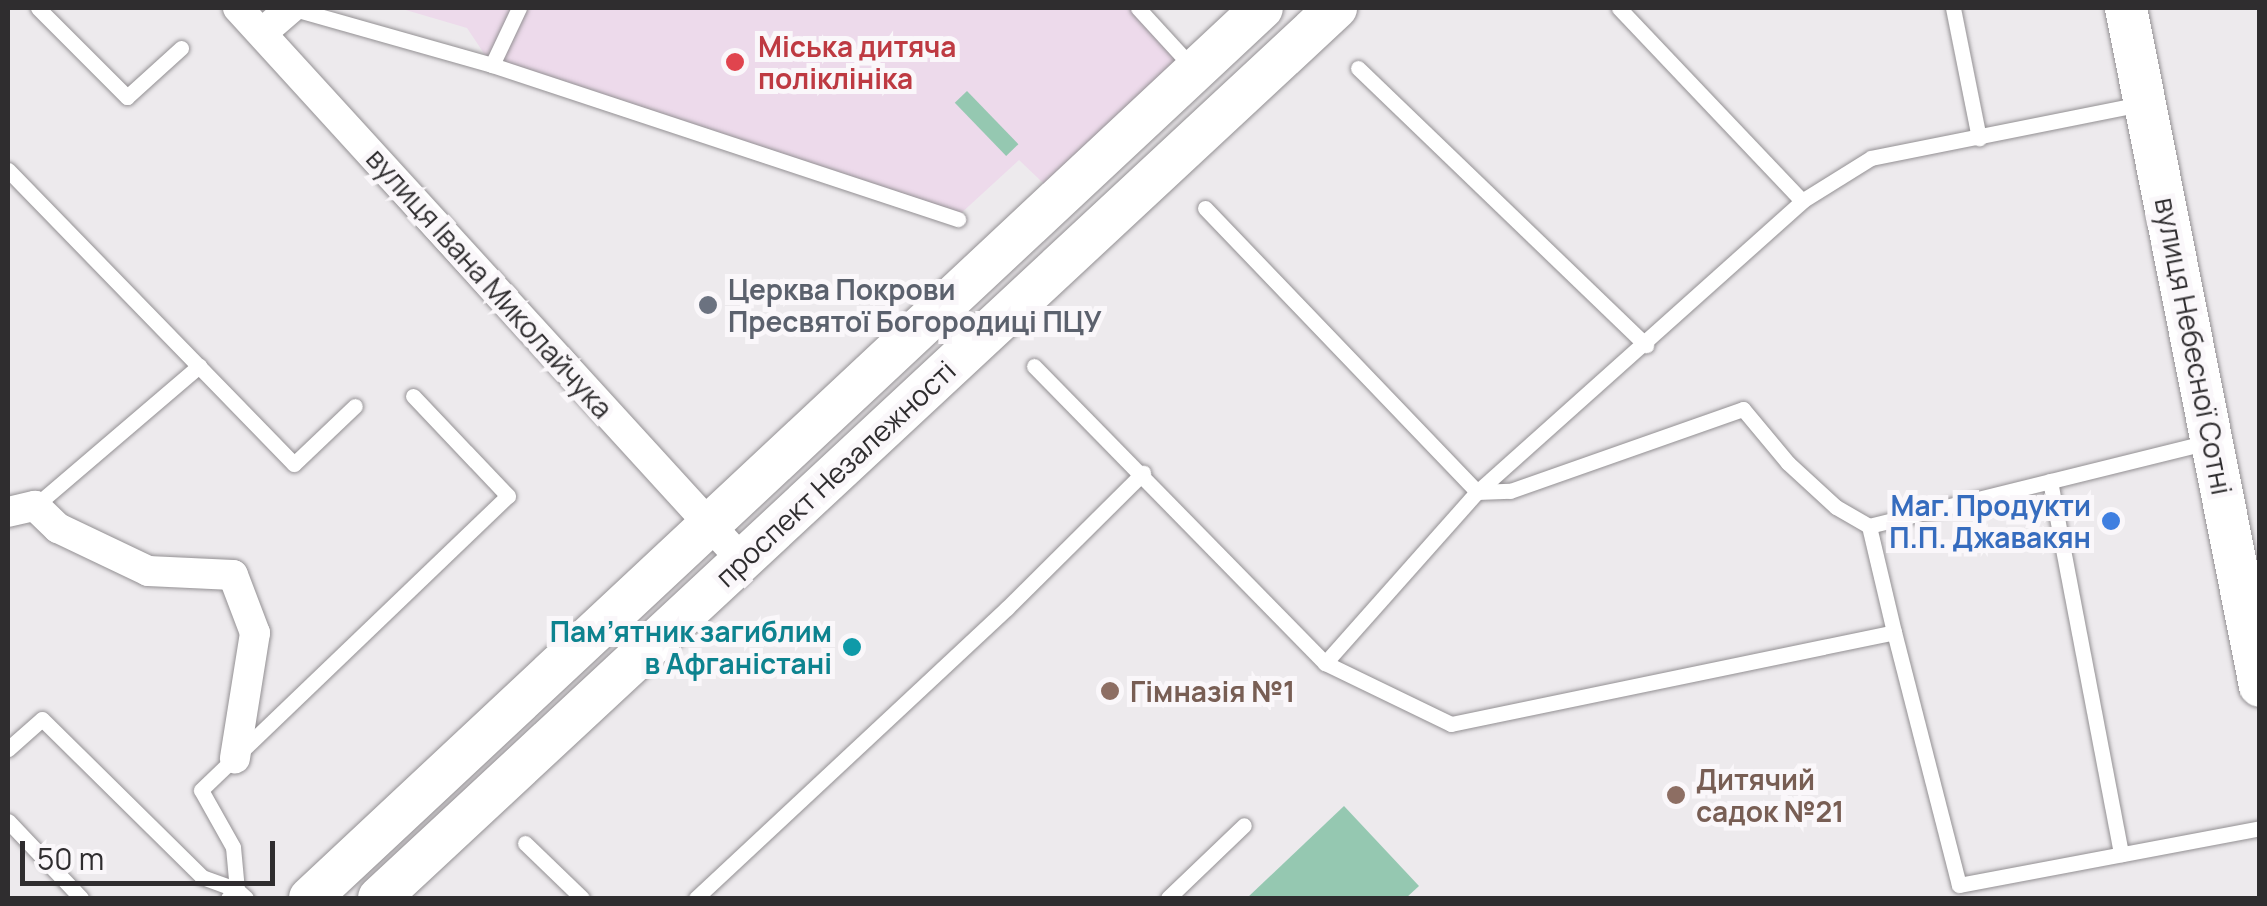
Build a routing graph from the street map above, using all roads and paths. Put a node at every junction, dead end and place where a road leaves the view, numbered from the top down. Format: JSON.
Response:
{"nodes":[{"id":1,"x":38,"y":8,"type":"edge"},
{"id":2,"x":238,"y":8,"type":"edge"},
{"id":3,"x":291,"y":8,"type":"edge"},
{"id":4,"x":519,"y":8,"type":"edge"},
{"id":5,"x":1138,"y":8,"type":"edge"},
{"id":6,"x":1262,"y":8,"type":"edge"},
{"id":7,"x":1336,"y":8,"type":"edge"},
{"id":8,"x":1619,"y":8,"type":"edge"},
{"id":9,"x":1953,"y":8,"type":"edge"},
{"id":10,"x":2126,"y":8,"type":"edge"},
{"id":11,"x":262,"y":33,"type":"junction"},
{"id":12,"x":180,"y":48,"type":"dead end"},
{"id":13,"x":492,"y":65,"type":"junction"},
{"id":14,"x":1358,"y":68,"type":"dead end"},
{"id":15,"x":1194,"y":70,"type":"junction"},
{"id":16,"x":2146,"y":103,"type":"junction"},
{"id":17,"x":1979,"y":138,"type":"junction"},
{"id":18,"x":8,"y":170,"type":"edge"},
{"id":19,"x":1802,"y":201,"type":"junction"},
{"id":20,"x":1205,"y":208,"type":"dead end"},
{"id":21,"x":958,"y":219,"type":"dead end"},
{"id":22,"x":1646,"y":345,"type":"junction"},
{"id":23,"x":199,"y":366,"type":"junction"},
{"id":24,"x":1034,"y":366,"type":"dead end"},
{"id":25,"x":412,"y":396,"type":"dead end"},
{"id":26,"x":355,"y":406,"type":"dead end"},
{"id":27,"x":2212,"y":441,"type":"junction"},
{"id":28,"x":1143,"y":473,"type":"junction"},
{"id":29,"x":2050,"y":481,"type":"junction"},
{"id":30,"x":1478,"y":492,"type":"junction"},
{"id":31,"x":21,"y":509,"type":"edge"},
{"id":32,"x":707,"y":523,"type":"junction"},
{"id":33,"x":1869,"y":526,"type":"junction"},
{"id":34,"x":741,"y":560,"type":"junction"},
{"id":35,"x":1894,"y":632,"type":"junction"},
{"id":36,"x":1325,"y":663,"type":"junction"},
{"id":37,"x":2260,"y":686,"type":"edge"},
{"id":38,"x":8,"y":749,"type":"edge"},
{"id":39,"x":235,"y":758,"type":"junction"},
{"id":40,"x":8,"y":821,"type":"edge"},
{"id":41,"x":1244,"y":824,"type":"dead end"},
{"id":42,"x":2260,"y":828,"type":"edge"},
{"id":43,"x":525,"y":843,"type":"dead end"},
{"id":44,"x":2121,"y":854,"type":"junction"},
{"id":45,"x":1960,"y":892,"type":"edge"},
{"id":46,"x":237,"y":896,"type":"edge"},
{"id":47,"x":81,"y":898,"type":"edge"},
{"id":48,"x":310,"y":898,"type":"edge"},
{"id":49,"x":380,"y":898,"type":"edge"},
{"id":50,"x":582,"y":898,"type":"edge"},
{"id":51,"x":696,"y":898,"type":"edge"},
{"id":52,"x":1168,"y":898,"type":"edge"}],
"edges":[{"from":1,"to":12,"type":"lane"},
{"from":2,"to":11,"type":"street","name":"вулиця Івана Миколайчука"},
{"from":3,"to":11,"type":"street"},
{"from":3,"to":13,"type":"lane"},
{"from":4,"to":13,"type":"lane"},
{"from":5,"to":15,"type":"lane"},
{"from":6,"to":15,"type":"main road","name":"проспект Незалежності"},
{"from":7,"to":34,"type":"main road","name":"проспект Незалежності"},
{"from":8,"to":19,"type":"lane"},
{"from":9,"to":17,"type":"lane"},
{"from":10,"to":16,"type":"main road","name":"вулиця Небесної Сотні"},
{"from":11,"to":32,"type":"street","name":"вулиця Івана Миколайчука"},
{"from":13,"to":21,"type":"lane"},
{"from":14,"to":22,"type":"lane"},
{"from":15,"to":32,"type":"main road","name":"проспект Незалежності"},
{"from":16,"to":17,"type":"lane"},
{"from":16,"to":27,"type":"main road","name":"вулиця Небесної Сотні"},
{"from":17,"to":19,"type":"lane"},
{"from":18,"to":23,"type":"lane"},
{"from":19,"to":22,"type":"lane"},
{"from":20,"to":30,"type":"lane"},
{"from":22,"to":30,"type":"lane"},
{"from":23,"to":26,"type":"lane"},
{"from":23,"to":31,"type":"lane"},
{"from":24,"to":28,"type":"lane"},
{"from":25,"to":39,"type":"lane"},
{"from":27,"to":29,"type":"lane"},
{"from":27,"to":37,"type":"main road","name":"вулиця Небесної Сотні"},
{"from":28,"to":36,"type":"lane"},
{"from":28,"to":51,"type":"lane"},
{"from":29,"to":33,"type":"lane"},
{"from":29,"to":44,"type":"lane"},
{"from":30,"to":33,"type":"lane"},
{"from":30,"to":36,"type":"lane"},
{"from":31,"to":39,"type":"street"},
{"from":32,"to":34,"type":"street","name":"вулиця Івана Миколайчука"},
{"from":32,"to":48,"type":"main road","name":"проспект Незалежності"},
{"from":33,"to":35,"type":"lane"},
{"from":34,"to":49,"type":"main road","name":"проспект Незалежності"},
{"from":35,"to":36,"type":"lane"},
{"from":35,"to":45,"type":"lane"},
{"from":38,"to":46,"type":"lane"},
{"from":39,"to":46,"type":"lane"},
{"from":40,"to":47,"type":"lane"},
{"from":41,"to":52,"type":"lane"},
{"from":42,"to":44,"type":"lane"},
{"from":43,"to":50,"type":"lane"},
{"from":44,"to":45,"type":"lane"}]}
